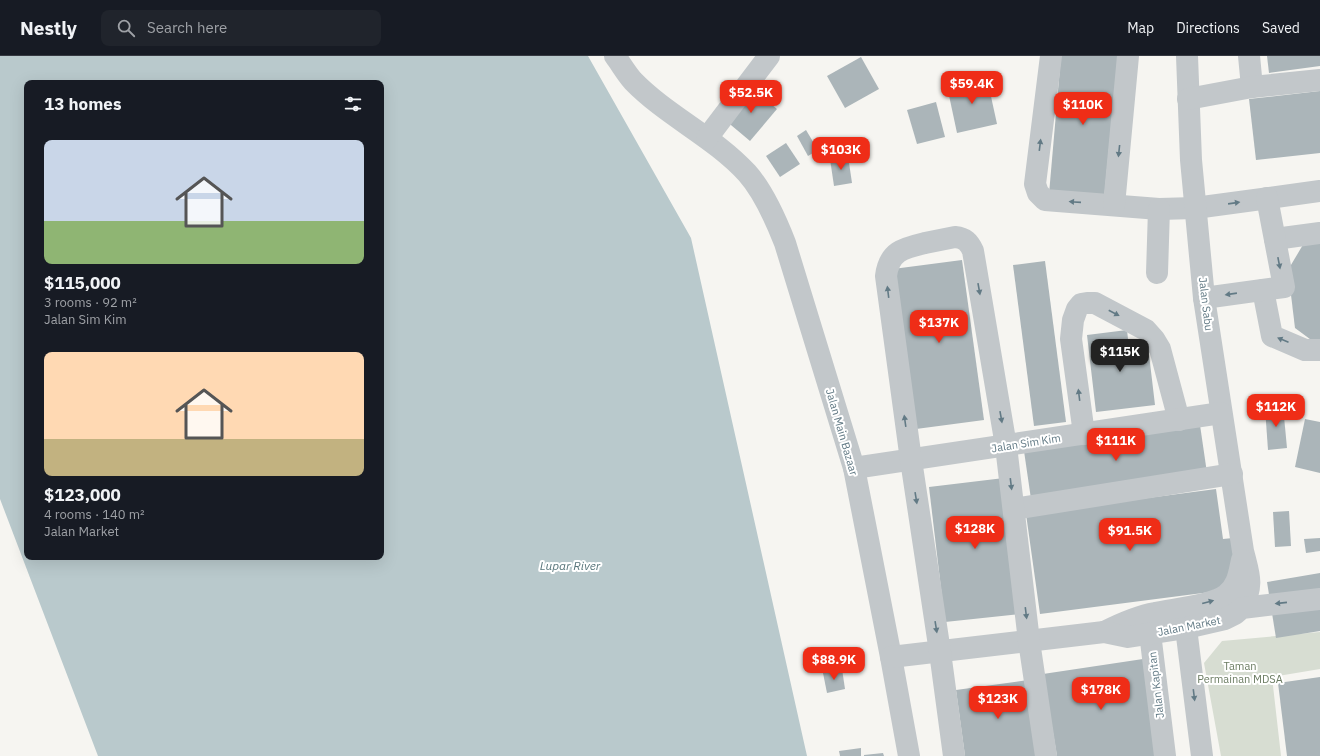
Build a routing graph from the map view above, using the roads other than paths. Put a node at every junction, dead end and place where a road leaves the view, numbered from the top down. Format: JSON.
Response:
{"nodes":[{"id":1,"x":615,"y":56,"type":"edge"},
{"id":2,"x":769,"y":56,"type":"edge"},
{"id":3,"x":1051,"y":56,"type":"edge"},
{"id":4,"x":1128,"y":56,"type":"edge"},
{"id":5,"x":1187,"y":56,"type":"edge"},
{"id":6,"x":1249,"y":56,"type":"edge"},
{"id":7,"x":1320,"y":80,"type":"edge"},
{"id":8,"x":1252,"y":87,"type":"junction"},
{"id":9,"x":1188,"y":99,"type":"junction"},
{"id":10,"x":708,"y":138,"type":"junction"},
{"id":11,"x":1320,"y":191,"type":"edge"},
{"id":12,"x":1267,"y":198,"type":"junction"},
{"id":13,"x":1114,"y":205,"type":"junction"},
{"id":14,"x":1195,"y":208,"type":"junction"},
{"id":15,"x":1159,"y":209,"type":"junction"},
{"id":16,"x":1320,"y":233,"type":"edge"},
{"id":17,"x":1275,"y":239,"type":"junction"},
{"id":18,"x":1156,"y":273,"type":"dead end"},
{"id":19,"x":1263,"y":290,"type":"junction"},
{"id":20,"x":1204,"y":298,"type":"junction"},
{"id":21,"x":1320,"y":350,"type":"edge"},
{"id":22,"x":1221,"y":413,"type":"junction"},
{"id":23,"x":1179,"y":420,"type":"junction"},
{"id":24,"x":1084,"y":434,"type":"junction"},
{"id":25,"x":1006,"y":446,"type":"junction"},
{"id":26,"x":910,"y":460,"type":"junction"},
{"id":27,"x":854,"y":468,"type":"junction"},
{"id":28,"x":1232,"y":474,"type":"junction"},
{"id":29,"x":1014,"y":509,"type":"junction"},
{"id":30,"x":1320,"y":599,"type":"edge"},
{"id":31,"x":1235,"y":601,"type":"junction"},
{"id":32,"x":1174,"y":617,"type":"junction"},
{"id":33,"x":1104,"y":632,"type":"junction"},
{"id":34,"x":1150,"y":634,"type":"junction"},
{"id":35,"x":1029,"y":641,"type":"junction"},
{"id":36,"x":940,"y":652,"type":"junction"},
{"id":37,"x":891,"y":657,"type":"junction"},
{"id":38,"x":909,"y":756,"type":"edge"},
{"id":39,"x":954,"y":756,"type":"edge"},
{"id":40,"x":1046,"y":756,"type":"edge"},
{"id":41,"x":1165,"y":756,"type":"edge"},
{"id":42,"x":1202,"y":756,"type":"edge"}],
"edges":[{"from":1,"to":10,"type":"street","name":"Jalan Main Bazaar"},
{"from":2,"to":10,"type":"street"},
{"from":13,"to":3,"type":"street","one_way":true},
{"from":4,"to":13,"type":"street","one_way":true},
{"from":5,"to":9,"type":"street","name":"Jalan Sabu"},
{"from":6,"to":8,"type":"street"},
{"from":7,"to":8,"type":"street"},
{"from":8,"to":9,"type":"street"},
{"from":9,"to":14,"type":"street","name":"Jalan Sabu"},
{"from":10,"to":27,"type":"street","name":"Jalan Main Bazaar"},
{"from":11,"to":12,"type":"street"},
{"from":14,"to":12,"type":"street","one_way":true},
{"from":12,"to":17,"type":"street"},
{"from":13,"to":15,"type":"street"},
{"from":14,"to":15,"type":"street"},
{"from":14,"to":20,"type":"street","name":"Jalan Sabu"},
{"from":15,"to":18,"type":"street"},
{"from":16,"to":17,"type":"street"},
{"from":17,"to":19,"type":"street","one_way":true},
{"from":19,"to":20,"type":"street","one_way":true},
{"from":21,"to":19,"type":"street","one_way":true},
{"from":20,"to":22,"type":"street","name":"Jalan Sabu"},
{"from":22,"to":23,"type":"street","name":"Jalan Sim Kim"},
{"from":22,"to":28,"type":"street","name":"Jalan Sabu"},
{"from":23,"to":24,"type":"street","name":"Jalan Sim Kim"},
{"from":24,"to":23,"type":"street","one_way":true},
{"from":24,"to":25,"type":"street","name":"Jalan Sim Kim"},
{"from":25,"to":26,"type":"street","name":"Jalan Sim Kim"},
{"from":26,"to":25,"type":"street","one_way":true},
{"from":25,"to":29,"type":"street","one_way":true},
{"from":26,"to":27,"type":"street","name":"Jalan Sim Kim"},
{"from":26,"to":36,"type":"street","one_way":true},
{"from":27,"to":37,"type":"street","name":"Jalan Main Bazaar"},
{"from":28,"to":29,"type":"street"},
{"from":28,"to":31,"type":"street","name":"Jalan Sabu"},
{"from":29,"to":35,"type":"street","one_way":true},
{"from":30,"to":31,"type":"street","name":"Jalan Market","one_way":true},
{"from":31,"to":32,"type":"street","name":"Jalan Market"},
{"from":32,"to":33,"type":"street","name":"Jalan Market"},
{"from":32,"to":34,"type":"street"},
{"from":32,"to":42,"type":"street","one_way":true},
{"from":33,"to":34,"type":"street","name":"Jalan Market"},
{"from":33,"to":35,"type":"street","name":"Jalan Market"},
{"from":34,"to":41,"type":"street","name":"Jalan Kapitan"},
{"from":35,"to":36,"type":"street","name":"Jalan Market"},
{"from":35,"to":40,"type":"street"},
{"from":36,"to":37,"type":"street","name":"Jalan Market"},
{"from":36,"to":39,"type":"street"},
{"from":37,"to":38,"type":"street","name":"Jalan Main Bazaar"}]}
